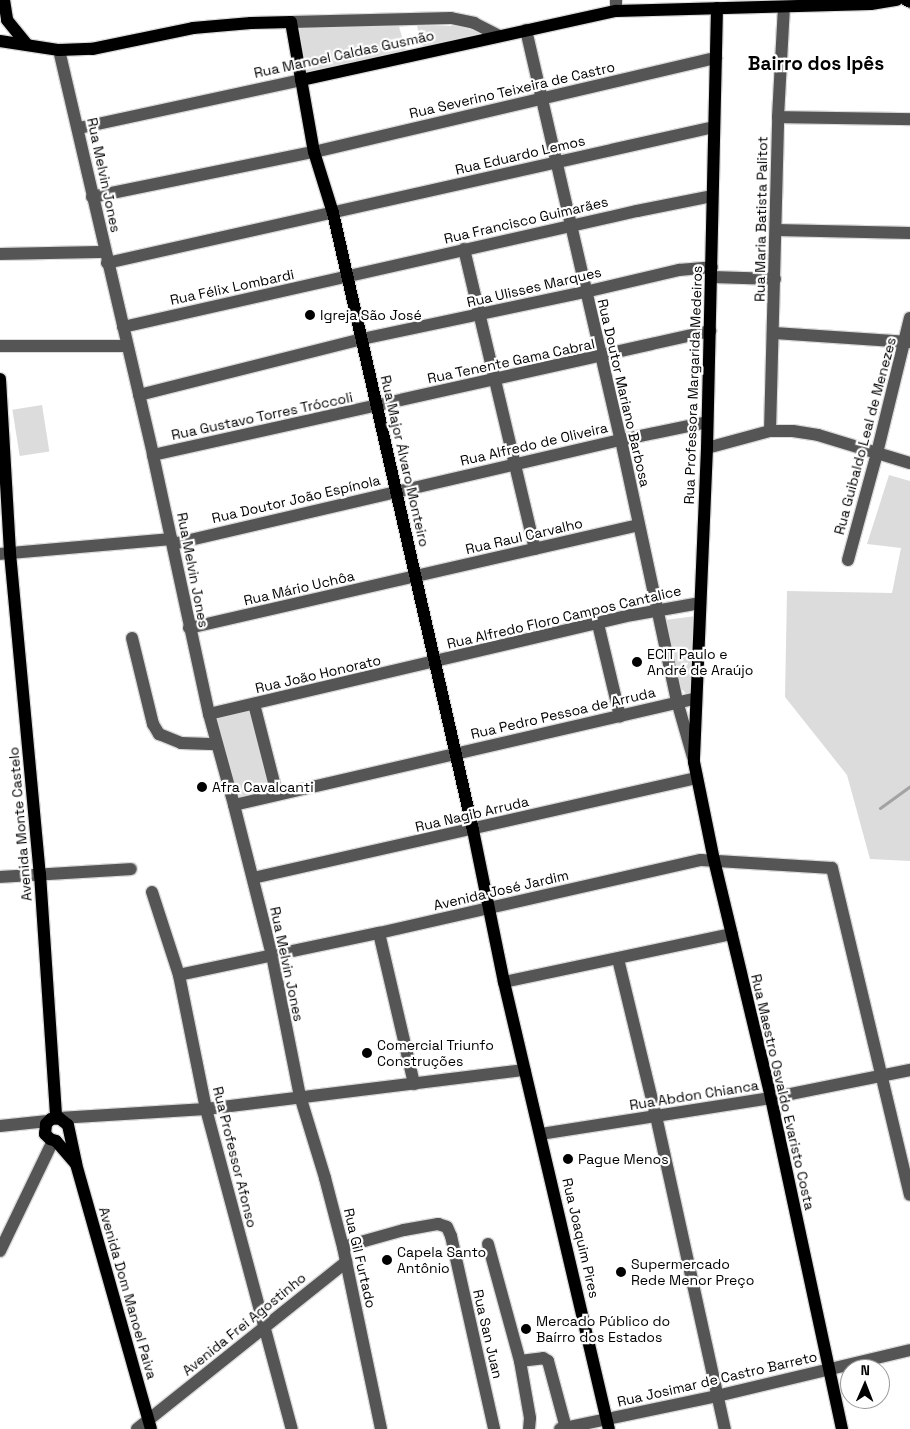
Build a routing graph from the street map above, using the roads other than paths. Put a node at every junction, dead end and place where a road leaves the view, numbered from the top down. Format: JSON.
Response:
{"nodes":[{"id":1,"x":4,"y":0,"type":"edge"},
{"id":2,"x":897,"y":0,"type":"edge"},
{"id":3,"x":906,"y":0,"type":"edge"},
{"id":4,"x":910,"y":2,"type":"edge"},
{"id":5,"x":681,"y":4,"type":"edge"},
{"id":6,"x":616,"y":5,"type":"edge"},
{"id":7,"x":784,"y":7,"type":"junction"},
{"id":8,"x":717,"y":8,"type":"junction"},
{"id":9,"x":291,"y":22,"type":"junction"},
{"id":10,"x":526,"y":30,"type":"junction"},
{"id":11,"x":498,"y":35,"type":"junction"},
{"id":12,"x":0,"y":41,"type":"edge"},
{"id":13,"x":26,"y":45,"type":"junction"},
{"id":14,"x":60,"y":50,"type":"junction"},
{"id":15,"x":716,"y":58,"type":"junction"},
{"id":16,"x":301,"y":80,"type":"junction"},
{"id":17,"x":543,"y":97,"type":"junction"},
{"id":18,"x":778,"y":117,"type":"junction"},
{"id":19,"x":910,"y":119,"type":"edge"},
{"id":20,"x":714,"y":127,"type":"junction"},
{"id":21,"x":79,"y":128,"type":"junction"},
{"id":22,"x":314,"y":152,"type":"junction"},
{"id":23,"x":556,"y":163,"type":"junction"},
{"id":24,"x":712,"y":196,"type":"junction"},
{"id":25,"x":92,"y":197,"type":"junction"},
{"id":26,"x":333,"y":213,"type":"junction"},
{"id":27,"x":570,"y":227,"type":"junction"},
{"id":28,"x":776,"y":230,"type":"junction"},
{"id":29,"x":910,"y":233,"type":"edge"},
{"id":30,"x":464,"y":249,"type":"junction"},
{"id":31,"x":0,"y":254,"type":"edge"},
{"id":32,"x":106,"y":258,"type":"junction"},
{"id":33,"x":712,"y":272,"type":"junction"},
{"id":34,"x":348,"y":277,"type":"junction"},
{"id":35,"x":775,"y":279,"type":"junction"},
{"id":36,"x":585,"y":292,"type":"junction"},
{"id":37,"x":480,"y":315,"type":"junction"},
{"id":38,"x":910,"y":318,"type":"edge"},
{"id":39,"x":123,"y":327,"type":"junction"},
{"id":40,"x":710,"y":331,"type":"junction"},
{"id":41,"x":773,"y":333,"type":"junction"},
{"id":42,"x":362,"y":339,"type":"junction"},
{"id":43,"x":908,"y":342,"type":"edge"},
{"id":44,"x":0,"y":346,"type":"edge"},
{"id":45,"x":127,"y":346,"type":"junction"},
{"id":46,"x":600,"y":356,"type":"junction"},
{"id":47,"x":496,"y":378,"type":"junction"},
{"id":48,"x":0,"y":379,"type":"edge"},
{"id":49,"x":139,"y":395,"type":"junction"},
{"id":50,"x":377,"y":406,"type":"junction"},
{"id":51,"x":707,"y":422,"type":"junction"},
{"id":52,"x":770,"y":431,"type":"junction"},
{"id":53,"x":621,"y":440,"type":"junction"},
{"id":54,"x":707,"y":448,"type":"junction"},
{"id":55,"x":877,"y":453,"type":"junction"},
{"id":56,"x":153,"y":455,"type":"junction"},
{"id":57,"x":910,"y":462,"type":"edge"},
{"id":58,"x":515,"y":464,"type":"junction"},
{"id":59,"x":397,"y":491,"type":"junction"},
{"id":60,"x":638,"y":525,"type":"junction"},
{"id":61,"x":172,"y":541,"type":"junction"},
{"id":62,"x":535,"y":549,"type":"junction"},
{"id":63,"x":5,"y":554,"type":"edge"},
{"id":64,"x":848,"y":560,"type":"dead end"},
{"id":65,"x":416,"y":576,"type":"junction"},
{"id":66,"x":700,"y":603,"type":"junction"},
{"id":67,"x":658,"y":610,"type":"junction"},
{"id":68,"x":598,"y":624,"type":"junction"},
{"id":69,"x":189,"y":628,"type":"junction"},
{"id":70,"x":132,"y":638,"type":"dead end"},
{"id":71,"x":434,"y":661,"type":"junction"},
{"id":72,"x":696,"y":698,"type":"junction"},
{"id":73,"x":677,"y":701,"type":"junction"},
{"id":74,"x":254,"y":704,"type":"junction"},
{"id":75,"x":209,"y":714,"type":"junction"},
{"id":76,"x":620,"y":716,"type":"junction"},
{"id":77,"x":217,"y":744,"type":"junction"},
{"id":78,"x":456,"y":753,"type":"junction"},
{"id":79,"x":694,"y":762,"type":"junction"},
{"id":80,"x":697,"y":778,"type":"junction"},
{"id":81,"x":277,"y":794,"type":"junction"},
{"id":82,"x":234,"y":805,"type":"junction"},
{"id":83,"x":473,"y":830,"type":"junction"},
{"id":84,"x":714,"y":860,"type":"junction"},
{"id":85,"x":131,"y":870,"type":"dead end"},
{"id":86,"x":40,"y":874,"type":"junction"},
{"id":87,"x":0,"y":877,"type":"edge"},
{"id":88,"x":253,"y":878,"type":"junction"},
{"id":89,"x":152,"y":892,"type":"dead end"},
{"id":90,"x":490,"y":908,"type":"junction"},
{"id":91,"x":379,"y":933,"type":"junction"},
{"id":92,"x":732,"y":934,"type":"junction"},
{"id":93,"x":272,"y":955,"type":"junction"},
{"id":94,"x":618,"y":959,"type":"junction"},
{"id":95,"x":179,"y":975,"type":"junction"},
{"id":96,"x":504,"y":982,"type":"junction"},
{"id":97,"x":525,"y":1070,"type":"junction"},
{"id":98,"x":910,"y":1070,"type":"edge"},
{"id":99,"x":883,"y":1075,"type":"junction"},
{"id":100,"x":414,"y":1084,"type":"junction"},
{"id":101,"x":300,"y":1096,"type":"junction"},
{"id":102,"x":772,"y":1098,"type":"junction"},
{"id":103,"x":206,"y":1109,"type":"junction"},
{"id":104,"x":656,"y":1116,"type":"junction"},
{"id":105,"x":94,"y":1117,"type":"junction"},
{"id":106,"x":54,"y":1119,"type":"junction"},
{"id":107,"x":15,"y":1125,"type":"junction"},
{"id":108,"x":0,"y":1126,"type":"edge"},
{"id":109,"x":68,"y":1131,"type":"junction"},
{"id":110,"x":541,"y":1134,"type":"junction"},
{"id":111,"x":51,"y":1139,"type":"junction"},
{"id":112,"x":76,"y":1164,"type":"junction"},
{"id":113,"x":910,"y":1195,"type":"edge"},
{"id":114,"x":488,"y":1244,"type":"dead end"},
{"id":115,"x":343,"y":1248,"type":"junction"},
{"id":116,"x":0,"y":1251,"type":"edge"},
{"id":117,"x":346,"y":1262,"type":"junction"},
{"id":118,"x":264,"y":1326,"type":"junction"},
{"id":119,"x":910,"y":1350,"type":"edge"},
{"id":120,"x":520,"y":1361,"type":"junction"},
{"id":121,"x":828,"y":1370,"type":"junction"},
{"id":122,"x":717,"y":1396,"type":"junction"},
{"id":123,"x":149,"y":1424,"type":"edge"},
{"id":124,"x":608,"y":1424,"type":"edge"},
{"id":125,"x":563,"y":1428,"type":"edge"},
{"id":126,"x":137,"y":1429,"type":"edge"},
{"id":127,"x":292,"y":1429,"type":"edge"},
{"id":128,"x":382,"y":1429,"type":"edge"},
{"id":129,"x":494,"y":1429,"type":"edge"},
{"id":130,"x":529,"y":1429,"type":"edge"},
{"id":131,"x":725,"y":1429,"type":"edge"},
{"id":132,"x":842,"y":1429,"type":"edge"}],
"edges":[{"from":1,"to":13,"type":"main road"},
{"from":2,"to":7,"type":"main road","name":"Rua Manoel Caldas Gusmão"},
{"from":3,"to":4,"type":"main road"},
{"from":5,"to":6,"type":"main road","name":"Rua Manoel Caldas Gusmão"},
{"from":5,"to":8,"type":"main road","name":"Rua Manoel Caldas Gusmão"},
{"from":6,"to":10,"type":"main road","name":"Rua Manoel Caldas Gusmão"},
{"from":7,"to":8,"type":"main road","name":"Rua Manoel Caldas Gusmão"},
{"from":7,"to":18,"type":"street","name":"Rua Maria Batista Palitot"},
{"from":8,"to":15,"type":"main road","name":"Rua Professora Margarida Medeiros"},
{"from":9,"to":11,"type":"street"},
{"from":9,"to":14,"type":"main road"},
{"from":9,"to":16,"type":"main road","name":"Rua Major Álvaro Monteiro"},
{"from":10,"to":11,"type":"main road","name":"Rua Manoel Caldas Gusmão"},
{"from":10,"to":17,"type":"street","name":"Rua Doutor Mariano Barbosa"},
{"from":11,"to":16,"type":"main road","name":"Rua Manoel Caldas Gusmão"},
{"from":12,"to":13,"type":"main road"},
{"from":13,"to":14,"type":"main road"},
{"from":14,"to":21,"type":"street","name":"Rua Melvin Jones"},
{"from":15,"to":17,"type":"street","name":"Rua Severino Teixeira de Castro"},
{"from":15,"to":20,"type":"main road","name":"Rua Professora Margarida Medeiros"},
{"from":16,"to":21,"type":"street","name":"Rua Manoel Caldas Gusmão"},
{"from":16,"to":22,"type":"main road","name":"Rua Major Álvaro Monteiro"},
{"from":17,"to":22,"type":"street","name":"Rua Severino Teixeira de Castro"},
{"from":17,"to":23,"type":"street","name":"Rua Doutor Mariano Barbosa"},
{"from":18,"to":19,"type":"street"},
{"from":18,"to":28,"type":"street","name":"Rua Maria Batista Palitot"},
{"from":20,"to":23,"type":"street","name":"Rua Eduardo Lemos"},
{"from":20,"to":24,"type":"main road","name":"Rua Professora Margarida Medeiros"},
{"from":21,"to":25,"type":"street","name":"Rua Melvin Jones"},
{"from":22,"to":25,"type":"street","name":"Rua Severino Teixeira de Castro"},
{"from":22,"to":26,"type":"main road","name":"Rua Major Álvaro Monteiro"},
{"from":23,"to":26,"type":"street","name":"Rua Eduardo Lemos"},
{"from":23,"to":27,"type":"street","name":"Rua Doutor Mariano Barbosa"},
{"from":24,"to":27,"type":"street","name":"Rua Francisco Guimarães"},
{"from":24,"to":33,"type":"main road","name":"Rua Professora Margarida Medeiros"},
{"from":25,"to":32,"type":"street","name":"Rua Melvin Jones"},
{"from":26,"to":32,"type":"street","name":"Rua Eduardo Lemos"},
{"from":26,"to":34,"type":"main road","name":"Rua Major Álvaro Monteiro"},
{"from":27,"to":30,"type":"street","name":"Rua Francisco Guimarães"},
{"from":27,"to":36,"type":"street","name":"Rua Doutor Mariano Barbosa"},
{"from":28,"to":29,"type":"street"},
{"from":28,"to":35,"type":"street","name":"Rua Maria Batista Palitot"},
{"from":30,"to":34,"type":"street","name":"Rua Francisco Guimarães"},
{"from":30,"to":37,"type":"street"},
{"from":31,"to":32,"type":"street","name":"Rua Eduardo Lemos"},
{"from":32,"to":39,"type":"street","name":"Rua Melvin Jones"},
{"from":33,"to":35,"type":"street","name":"Rua Ulisses Marques"},
{"from":33,"to":36,"type":"street","name":"Rua Ulisses Marques"},
{"from":33,"to":40,"type":"main road","name":"Rua Professora Margarida Medeiros"},
{"from":34,"to":39,"type":"street","name":"Rua Félix Lombardi"},
{"from":34,"to":42,"type":"main road","name":"Rua Major Álvaro Monteiro"},
{"from":35,"to":41,"type":"street","name":"Rua Maria Batista Palitot"},
{"from":36,"to":37,"type":"street","name":"Rua Ulisses Marques"},
{"from":36,"to":46,"type":"street","name":"Rua Doutor Mariano Barbosa"},
{"from":37,"to":42,"type":"street","name":"Rua Ulisses Marques"},
{"from":37,"to":47,"type":"street"},
{"from":38,"to":43,"type":"street","name":"Rua Guibaldo Leal de Menezes"},
{"from":39,"to":45,"type":"street","name":"Rua Melvin Jones"},
{"from":40,"to":46,"type":"street","name":"Rua Tenente Gama Cabral"},
{"from":40,"to":51,"type":"main road","name":"Rua Professora Margarida Medeiros"},
{"from":41,"to":43,"type":"street"},
{"from":41,"to":52,"type":"street","name":"Rua Maria Batista Palitot"},
{"from":42,"to":49,"type":"street","name":"Rua Ulisses Marques"},
{"from":42,"to":50,"type":"main road","name":"Rua Major Álvaro Monteiro"},
{"from":43,"to":55,"type":"street","name":"Rua Guibaldo Leal de Menezes"},
{"from":44,"to":45,"type":"street"},
{"from":45,"to":49,"type":"street","name":"Rua Melvin Jones"},
{"from":46,"to":47,"type":"street","name":"Rua Tenente Gama Cabral"},
{"from":46,"to":53,"type":"street","name":"Rua Doutor Mariano Barbosa"},
{"from":47,"to":50,"type":"street","name":"Rua Tenente Gama Cabral"},
{"from":47,"to":58,"type":"street"},
{"from":48,"to":63,"type":"main road","name":"Avenida Monte Castelo"},
{"from":49,"to":56,"type":"street","name":"Rua Melvin Jones"},
{"from":50,"to":56,"type":"street","name":"Rua Gustavo Torres Tróccoli"},
{"from":50,"to":59,"type":"main road","name":"Rua Major Álvaro Monteiro"},
{"from":51,"to":53,"type":"street","name":"Rua Alfredo de Oliveira"},
{"from":51,"to":54,"type":"main road","name":"Rua Professora Margarida Medeiros"},
{"from":52,"to":54,"type":"street"},
{"from":52,"to":55,"type":"street"},
{"from":53,"to":58,"type":"street","name":"Rua Alfredo de Oliveira"},
{"from":53,"to":60,"type":"street","name":"Rua Doutor Mariano Barbosa"},
{"from":54,"to":66,"type":"main road","name":"Rua Professora Margarida Medeiros"},
{"from":55,"to":57,"type":"street"},
{"from":55,"to":64,"type":"street","name":"Rua Guibaldo Leal de Menezes"},
{"from":56,"to":61,"type":"street","name":"Rua Melvin Jones"},
{"from":58,"to":59,"type":"street","name":"Rua Alfredo de Oliveira"},
{"from":58,"to":62,"type":"street"},
{"from":59,"to":61,"type":"street","name":"Rua Doutor João Espínola"},
{"from":59,"to":65,"type":"main road","name":"Rua Major Álvaro Monteiro"},
{"from":60,"to":62,"type":"street","name":"Rua Raul Carvalho"},
{"from":60,"to":67,"type":"street","name":"Rua Doutor Mariano Barbosa"},
{"from":61,"to":63,"type":"street","name":"Rua Doutor João Espínola"},
{"from":61,"to":69,"type":"street","name":"Rua Melvin Jones"},
{"from":62,"to":65,"type":"street","name":"Rua Raul Carvalho"},
{"from":63,"to":86,"type":"main road","name":"Avenida Monte Castelo"},
{"from":65,"to":69,"type":"street","name":"Rua Mário Uchôa"},
{"from":65,"to":71,"type":"main road","name":"Rua Major Álvaro Monteiro"},
{"from":66,"to":67,"type":"street","name":"Rua Alfredo Floro Campos Cantalice"},
{"from":66,"to":72,"type":"main road","name":"Rua Professora Margarida Medeiros"},
{"from":67,"to":68,"type":"street","name":"Rua Alfredo Floro Campos Cantalice"},
{"from":67,"to":73,"type":"street","name":"Rua Doutor Mariano Barbosa"},
{"from":68,"to":71,"type":"street","name":"Rua Alfredo Floro Campos Cantalice"},
{"from":68,"to":76,"type":"street"},
{"from":69,"to":75,"type":"street","name":"Rua Melvin Jones"},
{"from":70,"to":77,"type":"street"},
{"from":71,"to":74,"type":"street","name":"Rua João Honorato"},
{"from":71,"to":78,"type":"main road","name":"Rua Major Álvaro Monteiro"},
{"from":72,"to":73,"type":"street","name":"Rua Pedro Pessoa de Arruda"},
{"from":72,"to":79,"type":"main road","name":"Rua Professora Margarida Medeiros"},
{"from":73,"to":76,"type":"street","name":"Rua Pedro Pessoa de Arruda"},
{"from":73,"to":79,"type":"street","name":"Rua Doutor Mariano Barbosa"},
{"from":74,"to":75,"type":"street","name":"Rua João Honorato"},
{"from":74,"to":81,"type":"street"},
{"from":75,"to":77,"type":"street","name":"Rua Melvin Jones"},
{"from":76,"to":78,"type":"street","name":"Rua Pedro Pessoa de Arruda"},
{"from":77,"to":82,"type":"street","name":"Rua Melvin Jones"},
{"from":78,"to":81,"type":"street","name":"Rua Pedro Pessoa de Arruda"},
{"from":78,"to":83,"type":"main road","name":"Rua Major Álvaro Monteiro"},
{"from":79,"to":80,"type":"main road","name":"Rua Maestro Osvaldo Evaristo Costa"},
{"from":80,"to":83,"type":"street","name":"Rua Nagib Arruda"},
{"from":80,"to":84,"type":"main road","name":"Rua Maestro Osvaldo Evaristo Costa"},
{"from":81,"to":82,"type":"street","name":"Rua Pedro Pessoa de Arruda"},
{"from":82,"to":88,"type":"street","name":"Rua Melvin Jones"},
{"from":83,"to":88,"type":"street","name":"Rua Nagib Arruda"},
{"from":83,"to":90,"type":"main road","name":"Rua Major Álvaro Monteiro"},
{"from":84,"to":90,"type":"street","name":"Avenida José Jardim"},
{"from":84,"to":92,"type":"main road","name":"Rua Maestro Osvaldo Evaristo Costa"},
{"from":84,"to":99,"type":"street","name":"Avenida José Jardim"},
{"from":85,"to":86,"type":"street"},
{"from":86,"to":87,"type":"street"},
{"from":86,"to":106,"type":"main road","name":"Avenida Monte Castelo"},
{"from":88,"to":93,"type":"street","name":"Rua Melvin Jones"},
{"from":89,"to":95,"type":"street","name":"Rua Professor Afonso"},
{"from":90,"to":91,"type":"street","name":"Avenida José Jardim"},
{"from":90,"to":96,"type":"main road","name":"Rua Joaquim Pires"},
{"from":91,"to":93,"type":"street","name":"Avenida José Jardim"},
{"from":91,"to":100,"type":"street"},
{"from":92,"to":94,"type":"street"},
{"from":92,"to":102,"type":"main road","name":"Rua Maestro Osvaldo Evaristo Costa"},
{"from":93,"to":95,"type":"street","name":"Avenida José Jardim"},
{"from":93,"to":101,"type":"street","name":"Rua Melvin Jones"},
{"from":94,"to":96,"type":"street"},
{"from":94,"to":104,"type":"street"},
{"from":95,"to":103,"type":"street","name":"Rua Professor Afonso"},
{"from":96,"to":97,"type":"main road","name":"Rua Joaquim Pires"},
{"from":97,"to":100,"type":"street"},
{"from":97,"to":110,"type":"main road","name":"Rua Joaquim Pires"},
{"from":98,"to":99,"type":"street","name":"Rua Abdon Chianca"},
{"from":99,"to":102,"type":"street","name":"Rua Abdon Chianca"},
{"from":99,"to":113,"type":"street"},
{"from":100,"to":101,"type":"street"},
{"from":101,"to":103,"type":"street"},
{"from":101,"to":115,"type":"street","name":"Rua Gil Furtado"},
{"from":102,"to":104,"type":"street","name":"Rua Abdon Chianca"},
{"from":102,"to":121,"type":"main road","name":"Rua Maestro Osvaldo Evaristo Costa"},
{"from":103,"to":105,"type":"street"},
{"from":103,"to":118,"type":"street","name":"Rua Professor Afonso"},
{"from":104,"to":110,"type":"street","name":"Rua Abdon Chianca"},
{"from":104,"to":122,"type":"street"},
{"from":105,"to":106,"type":"street"},
{"from":105,"to":109,"type":"street"},
{"from":106,"to":107,"type":"street"},
{"from":106,"to":109,"type":"main road"},
{"from":106,"to":111,"type":"main road"},
{"from":107,"to":108,"type":"street"},
{"from":107,"to":111,"type":"street"},
{"from":109,"to":111,"type":"main road"},
{"from":109,"to":112,"type":"main road","name":"Avenida Dom Manoel Paiva"},
{"from":110,"to":124,"type":"main road","name":"Rua Joaquim Pires"},
{"from":111,"to":112,"type":"main road"},
{"from":111,"to":116,"type":"street"},
{"from":112,"to":123,"type":"main road","name":"Avenida Dom Manoel Paiva"},
{"from":114,"to":120,"type":"street"},
{"from":115,"to":117,"type":"street","name":"Rua Gil Furtado"},
{"from":115,"to":129,"type":"street","name":"Rua San Juan"},
{"from":117,"to":118,"type":"street","name":"Avenida Frei Agostinho"},
{"from":117,"to":128,"type":"street","name":"Rua Gil Furtado"},
{"from":118,"to":123,"type":"street","name":"Avenida Frei Agostinho"},
{"from":118,"to":127,"type":"street","name":"Rua Professor Afonso"},
{"from":119,"to":121,"type":"street","name":"Rua Josimar de Castro Barreto"},
{"from":120,"to":125,"type":"street"},
{"from":120,"to":130,"type":"street"},
{"from":121,"to":122,"type":"street","name":"Rua Josimar de Castro Barreto"},
{"from":121,"to":132,"type":"main road","name":"Rua Maestro Osvaldo Evaristo Costa"},
{"from":122,"to":124,"type":"street","name":"Rua Josimar de Castro Barreto"},
{"from":122,"to":131,"type":"street"},
{"from":123,"to":126,"type":"street","name":"Avenida Frei Agostinho"},
{"from":124,"to":125,"type":"street","name":"Rua Josimar de Castro Barreto"}]}
